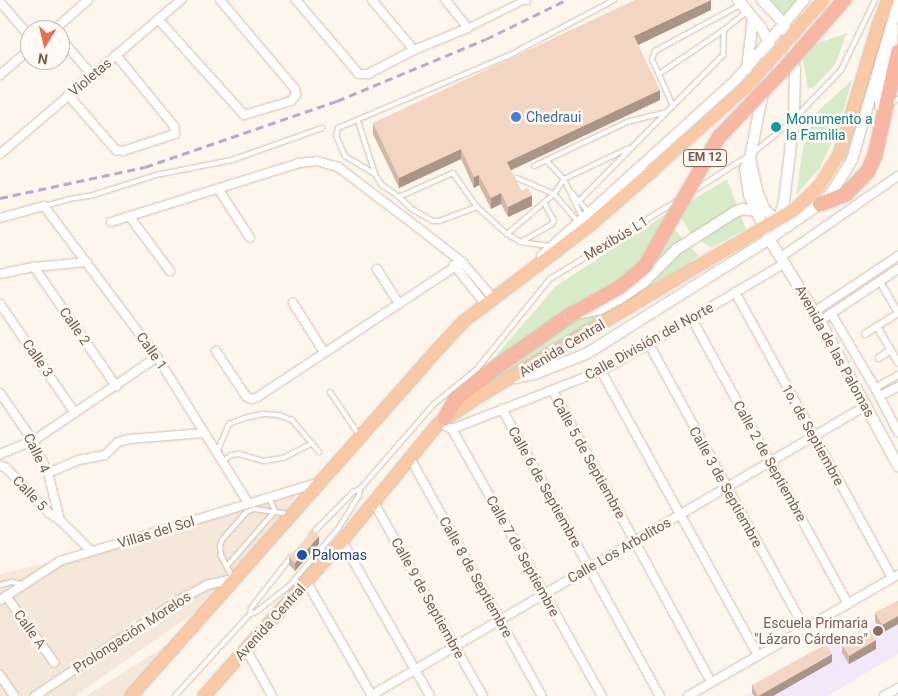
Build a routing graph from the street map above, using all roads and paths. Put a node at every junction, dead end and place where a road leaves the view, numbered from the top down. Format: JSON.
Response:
{"nodes":[{"id":1,"x":181,"y":0,"type":"edge"},
{"id":2,"x":220,"y":0,"type":"edge"},
{"id":3,"x":296,"y":0,"type":"edge"},
{"id":4,"x":372,"y":0,"type":"edge"},
{"id":5,"x":445,"y":0,"type":"edge"},
{"id":6,"x":524,"y":0,"type":"edge"},
{"id":7,"x":614,"y":0,"type":"edge"},
{"id":8,"x":762,"y":0,"type":"edge"},
{"id":9,"x":804,"y":0,"type":"edge"},
{"id":10,"x":823,"y":0,"type":"edge"},
{"id":11,"x":844,"y":0,"type":"edge"},
{"id":12,"x":875,"y":0,"type":"edge"},
{"id":13,"x":888,"y":0,"type":"edge"},
{"id":14,"x":0,"y":2,"type":"edge"},
{"id":15,"x":82,"y":2,"type":"edge"},
{"id":16,"x":898,"y":2,"type":"edge"},
{"id":17,"x":748,"y":12,"type":"edge"},
{"id":18,"x":773,"y":12,"type":"junction"},
{"id":19,"x":158,"y":18,"type":"junction"},
{"id":20,"x":892,"y":19,"type":"junction"},
{"id":21,"x":64,"y":20,"type":"edge"},
{"id":22,"x":784,"y":24,"type":"junction"},
{"id":23,"x":20,"y":25,"type":"edge"},
{"id":24,"x":468,"y":28,"type":"junction"},
{"id":25,"x":724,"y":30,"type":"junction"},
{"id":26,"x":769,"y":42,"type":"junction"},
{"id":27,"x":70,"y":50,"type":"edge"},
{"id":28,"x":414,"y":50,"type":"junction"},
{"id":29,"x":898,"y":52,"type":"edge"},
{"id":30,"x":116,"y":55,"type":"junction"},
{"id":31,"x":20,"y":58,"type":"edge"},
{"id":32,"x":746,"y":69,"type":"junction"},
{"id":33,"x":767,"y":69,"type":"junction"},
{"id":34,"x":659,"y":74,"type":"junction"},
{"id":35,"x":0,"y":75,"type":"edge"},
{"id":36,"x":92,"y":75,"type":"junction"},
{"id":37,"x":796,"y":93,"type":"junction"},
{"id":38,"x":68,"y":95,"type":"junction"},
{"id":39,"x":889,"y":104,"type":"edge"},
{"id":40,"x":673,"y":106,"type":"junction"},
{"id":41,"x":666,"y":113,"type":"junction"},
{"id":42,"x":794,"y":119,"type":"junction"},
{"id":43,"x":358,"y":122,"type":"junction"},
{"id":44,"x":322,"y":128,"type":"dead end"},
{"id":45,"x":631,"y":147,"type":"junction"},
{"id":46,"x":0,"y":154,"type":"edge"},
{"id":47,"x":750,"y":156,"type":"junction"},
{"id":48,"x":546,"y":160,"type":"junction"},
{"id":49,"x":534,"y":166,"type":"dead end"},
{"id":50,"x":375,"y":174,"type":"junction"},
{"id":51,"x":898,"y":176,"type":"edge"},
{"id":52,"x":517,"y":178,"type":"edge"},
{"id":53,"x":564,"y":180,"type":"junction"},
{"id":54,"x":219,"y":190,"type":"junction"},
{"id":55,"x":571,"y":192,"type":"junction"},
{"id":56,"x":554,"y":194,"type":"junction"},
{"id":57,"x":399,"y":197,"type":"junction"},
{"id":58,"x":580,"y":200,"type":"junction"},
{"id":59,"x":544,"y":202,"type":"junction"},
{"id":60,"x":820,"y":204,"type":"junction"},
{"id":61,"x":44,"y":206,"type":"junction"},
{"id":62,"x":477,"y":207,"type":"junction"},
{"id":63,"x":755,"y":211,"type":"junction"},
{"id":64,"x":130,"y":217,"type":"junction"},
{"id":65,"x":0,"y":218,"type":"edge"},
{"id":66,"x":584,"y":218,"type":"junction"},
{"id":67,"x":779,"y":219,"type":"junction"},
{"id":68,"x":111,"y":222,"type":"dead end"},
{"id":69,"x":794,"y":223,"type":"junction"},
{"id":70,"x":507,"y":234,"type":"junction"},
{"id":71,"x":250,"y":238,"type":"dead end"},
{"id":72,"x":769,"y":239,"type":"junction"},
{"id":73,"x":521,"y":242,"type":"junction"},
{"id":74,"x":552,"y":246,"type":"junction"},
{"id":75,"x":448,"y":251,"type":"junction"},
{"id":76,"x":898,"y":256,"type":"edge"},
{"id":77,"x":783,"y":260,"type":"junction"},
{"id":78,"x":87,"y":262,"type":"junction"},
{"id":79,"x":462,"y":262,"type":"junction"},
{"id":80,"x":34,"y":267,"type":"junction"},
{"id":81,"x":455,"y":268,"type":"junction"},
{"id":82,"x":377,"y":269,"type":"dead end"},
{"id":83,"x":898,"y":269,"type":"edge"},
{"id":84,"x":170,"y":271,"type":"dead end"},
{"id":85,"x":0,"y":274,"type":"edge"},
{"id":86,"x":880,"y":281,"type":"joint"},
{"id":87,"x":508,"y":287,"type":"junction"},
{"id":88,"x":735,"y":292,"type":"junction"},
{"id":89,"x":489,"y":301,"type":"junction"},
{"id":90,"x":293,"y":303,"type":"dead end"},
{"id":91,"x":0,"y":304,"type":"edge"},
{"id":92,"x":399,"y":304,"type":"junction"},
{"id":93,"x":898,"y":312,"type":"edge"},
{"id":94,"x":831,"y":313,"type":"junction"},
{"id":95,"x":572,"y":314,"type":"junction"},
{"id":96,"x":817,"y":316,"type":"junction"},
{"id":97,"x":692,"y":319,"type":"junction"},
{"id":98,"x":877,"y":326,"type":"junction"},
{"id":99,"x":865,"y":334,"type":"dead end"},
{"id":100,"x":649,"y":344,"type":"junction"},
{"id":101,"x":891,"y":350,"type":"junction"},
{"id":102,"x":216,"y":351,"type":"dead end"},
{"id":103,"x":324,"y":352,"type":"junction"},
{"id":104,"x":157,"y":357,"type":"junction"},
{"id":105,"x":879,"y":358,"type":"dead end"},
{"id":106,"x":898,"y":362,"type":"edge"},
{"id":107,"x":601,"y":370,"type":"junction"},
{"id":108,"x":898,"y":375,"type":"edge"},
{"id":109,"x":509,"y":379,"type":"junction"},
{"id":110,"x":116,"y":386,"type":"junction"},
{"id":111,"x":875,"y":388,"type":"junction"},
{"id":112,"x":897,"y":390,"type":"edge"},
{"id":113,"x":553,"y":391,"type":"junction"},
{"id":114,"x":330,"y":392,"type":"dead end"},
{"id":115,"x":0,"y":393,"type":"edge"},
{"id":116,"x":880,"y":396,"type":"junction"},
{"id":117,"x":867,"y":406,"type":"junction"},
{"id":118,"x":502,"y":409,"type":"junction"},
{"id":119,"x":75,"y":412,"type":"junction"},
{"id":120,"x":445,"y":424,"type":"junction"},
{"id":121,"x":898,"y":432,"type":"edge"},
{"id":122,"x":206,"y":433,"type":"junction"},
{"id":123,"x":814,"y":435,"type":"junction"},
{"id":124,"x":360,"y":437,"type":"junction"},
{"id":125,"x":33,"y":441,"type":"junction"},
{"id":126,"x":312,"y":443,"type":"junction"},
{"id":127,"x":319,"y":452,"type":"dead end"},
{"id":128,"x":217,"y":453,"type":"junction"},
{"id":129,"x":0,"y":454,"type":"edge"},
{"id":130,"x":410,"y":458,"type":"junction"},
{"id":131,"x":770,"y":461,"type":"junction"},
{"id":132,"x":222,"y":462,"type":"junction"},
{"id":133,"x":0,"y":464,"type":"edge"},
{"id":134,"x":898,"y":466,"type":"edge"},
{"id":135,"x":48,"y":473,"type":"junction"},
{"id":136,"x":321,"y":481,"type":"junction"},
{"id":137,"x":725,"y":487,"type":"junction"},
{"id":138,"x":360,"y":489,"type":"junction"},
{"id":139,"x":269,"y":498,"type":"junction"},
{"id":140,"x":373,"y":501,"type":"junction"},
{"id":141,"x":249,"y":504,"type":"junction"},
{"id":142,"x":275,"y":511,"type":"junction"},
{"id":143,"x":680,"y":514,"type":"junction"},
{"id":144,"x":291,"y":515,"type":"junction"},
{"id":145,"x":60,"y":520,"type":"junction"},
{"id":146,"x":342,"y":541,"type":"junction"},
{"id":147,"x":634,"y":541,"type":"junction"},
{"id":148,"x":305,"y":542,"type":"edge"},
{"id":149,"x":298,"y":549,"type":"edge"},
{"id":150,"x":91,"y":552,"type":"junction"},
{"id":151,"x":227,"y":566,"type":"junction"},
{"id":152,"x":589,"y":567,"type":"junction"},
{"id":153,"x":895,"y":576,"type":"edge"},
{"id":154,"x":234,"y":579,"type":"junction"},
{"id":155,"x":306,"y":581,"type":"junction"},
{"id":156,"x":24,"y":584,"type":"junction"},
{"id":157,"x":0,"y":585,"type":"edge"},
{"id":158,"x":544,"y":594,"type":"junction"},
{"id":159,"x":3,"y":598,"type":"edge"},
{"id":160,"x":848,"y":604,"type":"junction"},
{"id":161,"x":250,"y":614,"type":"junction"},
{"id":162,"x":500,"y":620,"type":"junction"},
{"id":163,"x":805,"y":629,"type":"junction"},
{"id":164,"x":455,"y":646,"type":"junction"},
{"id":165,"x":246,"y":649,"type":"junction"},
{"id":166,"x":758,"y":656,"type":"junction"},
{"id":167,"x":54,"y":662,"type":"dead end"},
{"id":168,"x":415,"y":670,"type":"junction"},
{"id":169,"x":0,"y":675,"type":"edge"},
{"id":170,"x":711,"y":682,"type":"junction"},
{"id":171,"x":898,"y":688,"type":"edge"},
{"id":172,"x":209,"y":694,"type":"edge"},
{"id":173,"x":14,"y":696,"type":"edge"},
{"id":174,"x":35,"y":696,"type":"edge"},
{"id":175,"x":131,"y":696,"type":"edge"},
{"id":176,"x":175,"y":696,"type":"edge"},
{"id":177,"x":272,"y":696,"type":"edge"},
{"id":178,"x":372,"y":696,"type":"edge"},
{"id":179,"x":430,"y":696,"type":"edge"},
{"id":180,"x":483,"y":696,"type":"edge"},
{"id":181,"x":542,"y":696,"type":"edge"},
{"id":182,"x":602,"y":696,"type":"edge"},
{"id":183,"x":660,"y":696,"type":"edge"},
{"id":184,"x":688,"y":696,"type":"edge"},
{"id":185,"x":884,"y":696,"type":"edge"}],
"edges":[{"from":1,"to":19,"type":"street","name":"Violetas"},
{"from":2,"to":19,"type":"street"},
{"from":3,"to":28,"type":"street"},
{"from":4,"to":28,"type":"street"},
{"from":5,"to":24,"type":"street"},
{"from":6,"to":24,"type":"street"},
{"from":7,"to":43,"type":"lane"},
{"from":8,"to":18,"type":"main road"},
{"from":9,"to":22,"type":"main road"},
{"from":10,"to":87,"type":"highway","bridge":true},
{"from":11,"to":95,"type":"highway","number":"EM 12","bridge":true},
{"from":12,"to":42,"type":"lane","name":"Mexibús L1"},
{"from":13,"to":109,"type":"highway","name":"Avenida Central","bridge":true},
{"from":14,"to":23,"type":"street"},
{"from":15,"to":21,"type":"street"},
{"from":16,"to":20,"type":"main road"},
{"from":17,"to":18,"type":"main road"},
{"from":17,"to":25,"type":"lane"},
{"from":17,"to":26,"type":"main road"},
{"from":17,"to":32,"type":"main road"},
{"from":17,"to":34,"type":"lane"},
{"from":18,"to":22,"type":"main road"},
{"from":19,"to":30,"type":"street","name":"Violetas"},
{"from":20,"to":39,"type":"main road"},
{"from":20,"to":60,"type":"main road"},
{"from":22,"to":26,"type":"main road"},
{"from":22,"to":37,"type":"main road"},
{"from":24,"to":28,"type":"street"},
{"from":25,"to":34,"type":"lane"},
{"from":25,"to":40,"type":"lane"},
{"from":26,"to":32,"type":"main road"},
{"from":26,"to":33,"type":"main road","name":"Avenida de las Palomas"},
{"from":27,"to":36,"type":"street"},
{"from":29,"to":39,"type":"highway"},
{"from":30,"to":36,"type":"street","name":"Violetas"},
{"from":30,"to":38,"type":"street"},
{"from":31,"to":35,"type":"street"},
{"from":32,"to":33,"type":"main road"},
{"from":32,"to":66,"type":"main road"},
{"from":33,"to":37,"type":"main road"},
{"from":33,"to":47,"type":"main road","name":"Avenida de las Palomas"},
{"from":34,"to":40,"type":"lane"},
{"from":36,"to":38,"type":"street","name":"Violetas"},
{"from":37,"to":42,"type":"main road"},
{"from":38,"to":46,"type":"street","name":"Violetas"},
{"from":39,"to":60,"type":"highway"},
{"from":40,"to":41,"type":"lane"},
{"from":41,"to":45,"type":"lane"},
{"from":41,"to":48,"type":"lane"},
{"from":42,"to":47,"type":"lane","name":"Mexibús L1"},
{"from":42,"to":67,"type":"main road"},
{"from":43,"to":50,"type":"lane"},
{"from":43,"to":50,"type":"lane"},
{"from":44,"to":61,"type":"lane"},
{"from":45,"to":53,"type":"lane"},
{"from":45,"to":58,"type":"lane"},
{"from":47,"to":63,"type":"main road","name":"Avenida de las Palomas"},
{"from":47,"to":67,"type":"main road"},
{"from":47,"to":138,"type":"lane","name":"Mexibús L1"},
{"from":48,"to":49,"type":"lane"},
{"from":48,"to":53,"type":"lane"},
{"from":50,"to":57,"type":"lane"},
{"from":51,"to":77,"type":"street","name":"Calle División del Norte"},
{"from":52,"to":56,"type":"lane"},
{"from":53,"to":55,"type":"lane"},
{"from":53,"to":56,"type":"lane"},
{"from":54,"to":64,"type":"street"},
{"from":54,"to":71,"type":"street"},
{"from":54,"to":75,"type":"street"},
{"from":55,"to":58,"type":"lane"},
{"from":55,"to":66,"type":"lane"},
{"from":56,"to":59,"type":"lane"},
{"from":56,"to":66,"type":"lane"},
{"from":57,"to":62,"type":"lane"},
{"from":57,"to":62,"type":"lane"},
{"from":58,"to":66,"type":"lane"},
{"from":59,"to":70,"type":"lane"},
{"from":59,"to":73,"type":"lane"},
{"from":60,"to":69,"type":"main road"},
{"from":61,"to":65,"type":"street"},
{"from":61,"to":78,"type":"street","name":"Calle 1"},
{"from":62,"to":70,"type":"lane"},
{"from":63,"to":72,"type":"main road","name":"Avenida de las Palomas"},
{"from":63,"to":95,"type":"main road"},
{"from":64,"to":68,"type":"street"},
{"from":64,"to":84,"type":"street"},
{"from":66,"to":74,"type":"main road"},
{"from":67,"to":69,"type":"main road"},
{"from":67,"to":72,"type":"main road"},
{"from":69,"to":72,"type":"main road"},
{"from":70,"to":73,"type":"lane"},
{"from":72,"to":77,"type":"main road","name":"Avenida de las Palomas"},
{"from":72,"to":109,"type":"main road"},
{"from":73,"to":74,"type":"lane"},
{"from":74,"to":87,"type":"main road"},
{"from":75,"to":79,"type":"street"},
{"from":75,"to":81,"type":"street"},
{"from":76,"to":96,"type":"street"},
{"from":77,"to":88,"type":"street","name":"Calle División del Norte"},
{"from":77,"to":96,"type":"main road","name":"Avenida de las Palomas"},
{"from":78,"to":80,"type":"street"},
{"from":78,"to":104,"type":"street","name":"Calle 1"},
{"from":79,"to":81,"type":"street"},
{"from":79,"to":89,"type":"street"},
{"from":80,"to":85,"type":"street"},
{"from":80,"to":110,"type":"street","name":"Calle 2"},
{"from":81,"to":89,"type":"street"},
{"from":81,"to":92,"type":"street"},
{"from":82,"to":92,"type":"street"},
{"from":83,"to":86,"type":"street"},
{"from":83,"to":94,"type":"street"},
{"from":86,"to":93,"type":"street"},
{"from":87,"to":89,"type":"highway"},
{"from":88,"to":97,"type":"street","name":"Calle División del Norte"},
{"from":88,"to":123,"type":"street","name":"1o. de Septiembre"},
{"from":89,"to":124,"type":"highway"},
{"from":90,"to":103,"type":"street"},
{"from":91,"to":119,"type":"street","name":"Calle 3"},
{"from":92,"to":103,"type":"street"},
{"from":93,"to":98,"type":"street"},
{"from":94,"to":96,"type":"street"},
{"from":94,"to":111,"type":"street","name":"Avenida de las Palomas"},
{"from":95,"to":120,"type":"highway"},
{"from":96,"to":117,"type":"main road","name":"Avenida de las Palomas"},
{"from":97,"to":100,"type":"street","name":"Calle División del Norte"},
{"from":97,"to":131,"type":"street","name":"Calle 2 de Septiembre"},
{"from":98,"to":99,"type":"street"},
{"from":98,"to":101,"type":"street"},
{"from":100,"to":107,"type":"street","name":"Calle División del Norte"},
{"from":100,"to":137,"type":"street","name":"Calle 3 de Septiembre"},
{"from":101,"to":105,"type":"street"},
{"from":101,"to":106,"type":"street"},
{"from":102,"to":103,"type":"street"},
{"from":104,"to":110,"type":"street"},
{"from":104,"to":122,"type":"street","name":"Calle 1"},
{"from":107,"to":113,"type":"street","name":"Calle División del Norte"},
{"from":107,"to":143,"type":"street"},
{"from":108,"to":111,"type":"street"},
{"from":109,"to":120,"type":"highway","name":"Avenida Central"},
{"from":110,"to":119,"type":"street"},
{"from":111,"to":116,"type":"street","name":"Avenida de las Palomas"},
{"from":112,"to":116,"type":"street"},
{"from":113,"to":118,"type":"street","name":"Calle División del Norte"},
{"from":113,"to":147,"type":"street","name":"Calle 5 de Septiembre"},
{"from":114,"to":124,"type":"lane"},
{"from":115,"to":125,"type":"street","name":"Calle 4"},
{"from":116,"to":121,"type":"street","name":"Avenida de las Palomas"},
{"from":117,"to":123,"type":"street","name":"Calle Los Arbolitos"},
{"from":117,"to":134,"type":"main road","name":"Avenida de las Palomas"},
{"from":118,"to":120,"type":"street","name":"Calle División del Norte"},
{"from":118,"to":152,"type":"street","name":"Calle 6 de Septiembre"},
{"from":119,"to":125,"type":"street"},
{"from":120,"to":130,"type":"highway","name":"Avenida Central"},
{"from":120,"to":158,"type":"street","name":"Calle 7 de Septiembre"},
{"from":122,"to":128,"type":"street","name":"Calle 1"},
{"from":122,"to":135,"type":"street"},
{"from":123,"to":131,"type":"street","name":"Calle Los Arbolitos"},
{"from":123,"to":153,"type":"street","name":"1o. de Septiembre"},
{"from":124,"to":136,"type":"highway"},
{"from":125,"to":129,"type":"street"},
{"from":125,"to":135,"type":"street","name":"Calle 4"},
{"from":126,"to":127,"type":"lane"},
{"from":126,"to":128,"type":"lane"},
{"from":126,"to":132,"type":"lane"},
{"from":128,"to":132,"type":"street","name":"Calle 1"},
{"from":130,"to":140,"type":"highway","name":"Avenida Central"},
{"from":130,"to":162,"type":"street","name":"Calle 8 de Septiembre"},
{"from":131,"to":137,"type":"street","name":"Calle Los Arbolitos"},
{"from":131,"to":160,"type":"street","name":"Calle 2 de Septiembre"},
{"from":132,"to":141,"type":"street","name":"Calle 1"},
{"from":133,"to":145,"type":"street","name":"Calle 5"},
{"from":135,"to":145,"type":"street","name":"Calle 4"},
{"from":136,"to":139,"type":"street","name":"Villas del Sol"},
{"from":136,"to":144,"type":"highway"},
{"from":137,"to":143,"type":"street","name":"Calle Los Arbolitos"},
{"from":137,"to":163,"type":"street","name":"Calle 3 de Septiembre"},
{"from":138,"to":148,"type":"lane","name":"Mexibús L1"},
{"from":138,"to":161,"type":"lane","name":"Mexibús L1"},
{"from":139,"to":141,"type":"street","name":"Villas del Sol"},
{"from":139,"to":142,"type":"lane"},
{"from":140,"to":146,"type":"highway","name":"Avenida Central"},
{"from":140,"to":164,"type":"street","name":"Calle 9 de Septiembre"},
{"from":141,"to":150,"type":"street","name":"Villas del Sol"},
{"from":142,"to":144,"type":"lane"},
{"from":142,"to":151,"type":"lane"},
{"from":142,"to":151,"type":"lane"},
{"from":143,"to":147,"type":"street","name":"Calle Los Arbolitos"},
{"from":143,"to":166,"type":"street"},
{"from":144,"to":154,"type":"highway"},
{"from":145,"to":150,"type":"street","name":"Calle 5"},
{"from":146,"to":155,"type":"highway","name":"Avenida Central"},
{"from":146,"to":168,"type":"street"},
{"from":147,"to":152,"type":"street","name":"Calle Los Arbolitos"},
{"from":147,"to":170,"type":"street","name":"Calle 5 de Septiembre"},
{"from":149,"to":161,"type":"lane","name":"Mexibús L1"},
{"from":150,"to":156,"type":"street","name":"Villas del Sol"},
{"from":151,"to":154,"type":"lane"},
{"from":152,"to":158,"type":"street","name":"Calle Los Arbolitos"},
{"from":152,"to":183,"type":"street","name":"Calle 6 de Septiembre"},
{"from":153,"to":160,"type":"street"},
{"from":154,"to":174,"type":"street","name":"Prolongación Morelos"},
{"from":154,"to":175,"type":"highway"},
{"from":155,"to":165,"type":"highway","name":"Avenida Central"},
{"from":155,"to":178,"type":"street"},
{"from":156,"to":157,"type":"lane"},
{"from":156,"to":159,"type":"street","name":"Villas del Sol"},
{"from":158,"to":162,"type":"street","name":"Calle Los Arbolitos"},
{"from":158,"to":182,"type":"street","name":"Calle 7 de Septiembre"},
{"from":159,"to":167,"type":"street","name":"Calle A"},
{"from":160,"to":163,"type":"street"},
{"from":161,"to":176,"type":"lane","name":"Mexibús L1"},
{"from":162,"to":164,"type":"street","name":"Calle Los Arbolitos"},
{"from":162,"to":181,"type":"street","name":"Calle 8 de Septiembre"},
{"from":163,"to":166,"type":"street"},
{"from":164,"to":168,"type":"street","name":"Calle Los Arbolitos"},
{"from":164,"to":180,"type":"street","name":"Calle 9 de Septiembre"},
{"from":165,"to":172,"type":"highway","name":"Avenida Central"},
{"from":165,"to":177,"type":"street"},
{"from":166,"to":170,"type":"street"},
{"from":168,"to":178,"type":"street","name":"Calle Los Arbolitos"},
{"from":168,"to":179,"type":"street"},
{"from":169,"to":173,"type":"street"},
{"from":170,"to":184,"type":"street"},
{"from":171,"to":185,"type":"street"}]}
